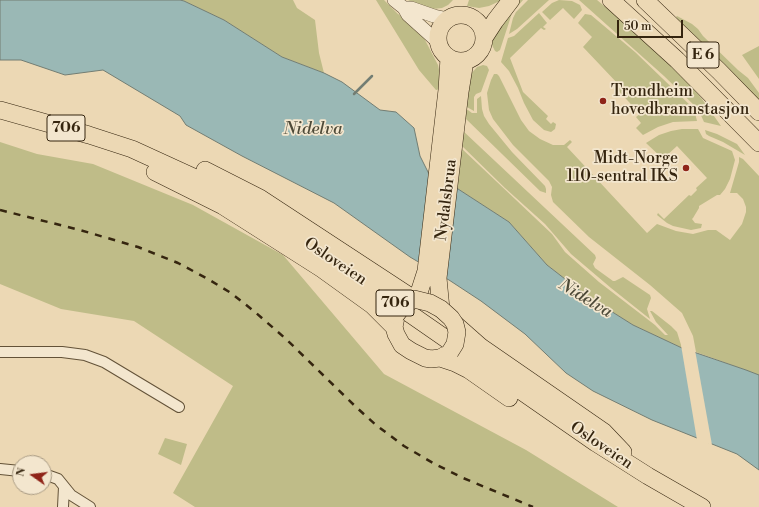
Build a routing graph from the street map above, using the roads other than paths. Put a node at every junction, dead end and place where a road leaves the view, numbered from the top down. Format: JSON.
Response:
{"nodes":[{"id":1,"x":611,"y":0,"type":"edge"},
{"id":2,"x":645,"y":0,"type":"edge"},
{"id":3,"x":510,"y":1,"type":"edge"},
{"id":4,"x":399,"y":4,"type":"edge"},
{"id":5,"x":460,"y":12,"type":"edge"},
{"id":6,"x":484,"y":38,"type":"junction"},
{"id":7,"x":438,"y":42,"type":"junction"},
{"id":8,"x":457,"y":59,"type":"junction"},
{"id":9,"x":454,"y":91,"type":"junction"},
{"id":10,"x":0,"y":110,"type":"edge"},
{"id":11,"x":759,"y":112,"type":"edge"},
{"id":12,"x":100,"y":139,"type":"junction"},
{"id":13,"x":759,"y":143,"type":"edge"},
{"id":14,"x":132,"y":149,"type":"junction"},
{"id":15,"x":416,"y":299,"type":"junction"},
{"id":16,"x":441,"y":309,"type":"junction"},
{"id":17,"x":395,"y":321,"type":"junction"},
{"id":18,"x":455,"y":324,"type":"junction"},
{"id":19,"x":0,"y":352,"type":"edge"},
{"id":20,"x":445,"y":355,"type":"junction"},
{"id":21,"x":179,"y":407,"type":"dead end"},
{"id":22,"x":0,"y":469,"type":"edge"},
{"id":23,"x":12,"y":470,"type":"edge"},
{"id":24,"x":648,"y":476,"type":"junction"},
{"id":25,"x":52,"y":477,"type":"edge"},
{"id":26,"x":64,"y":487,"type":"junction"},
{"id":27,"x":63,"y":507,"type":"edge"},
{"id":28,"x":90,"y":507,"type":"edge"},
{"id":29,"x":702,"y":507,"type":"edge"}],
"edges":[{"from":1,"to":13,"type":"highway","number":"E 6"},
{"from":2,"to":11,"type":"highway","number":"E 6"},
{"from":3,"to":5,"type":"highway"},
{"from":3,"to":6,"type":"highway"},
{"from":4,"to":5,"type":"street"},
{"from":4,"to":7,"type":"street"},
{"from":5,"to":6,"type":"highway"},
{"from":5,"to":7,"type":"highway"},
{"from":6,"to":8,"type":"highway"},
{"from":7,"to":8,"type":"highway"},
{"from":8,"to":9,"type":"highway","number":"706"},
{"from":9,"to":15,"type":"highway","name":"Nydalsbrua","number":"706"},
{"from":9,"to":16,"type":"highway","name":"Nydalsbrua","number":"706"},
{"from":10,"to":12,"type":"highway","name":"Osloveien","number":"706"},
{"from":12,"to":14,"type":"highway","name":"Osloveien","number":"706"},
{"from":12,"to":17,"type":"highway","number":"706"},
{"from":14,"to":15,"type":"highway","number":"706"},
{"from":14,"to":24,"type":"highway","name":"Osloveien","number":"706"},
{"from":15,"to":16,"type":"highway","number":"706","bridge":true},
{"from":15,"to":17,"type":"highway","number":"706","bridge":true},
{"from":16,"to":18,"type":"highway","number":"706","bridge":true},
{"from":17,"to":20,"type":"highway","number":"706"},
{"from":18,"to":20,"type":"highway","bridge":true},
{"from":18,"to":24,"type":"highway","number":"706"},
{"from":19,"to":21,"type":"street"},
{"from":20,"to":24,"type":"highway","number":"706"},
{"from":22,"to":23,"type":"street"},
{"from":24,"to":29,"type":"highway","name":"Osloveien","number":"706"},
{"from":25,"to":26,"type":"street"},
{"from":26,"to":27,"type":"street"},
{"from":26,"to":28,"type":"street"}]}
